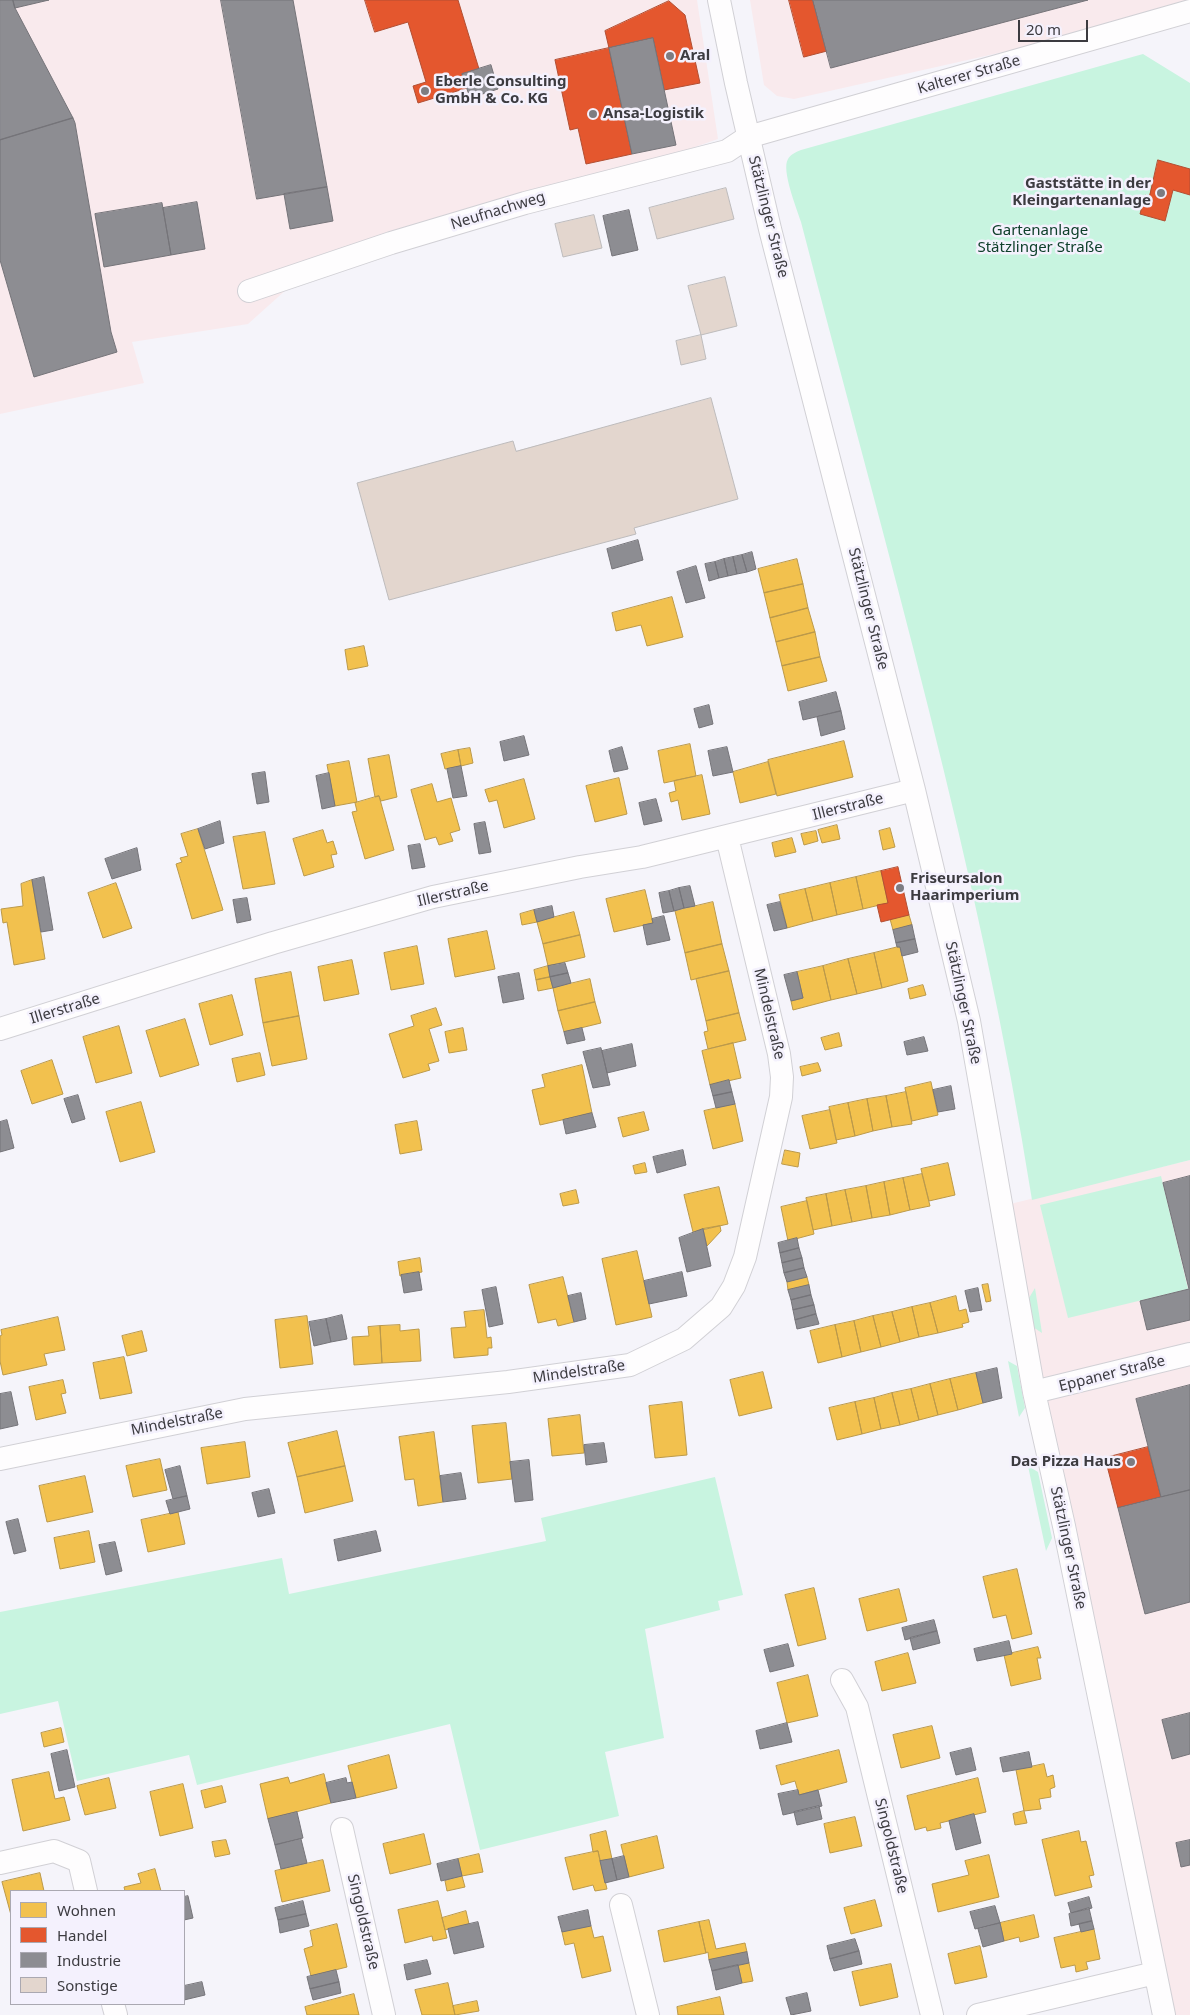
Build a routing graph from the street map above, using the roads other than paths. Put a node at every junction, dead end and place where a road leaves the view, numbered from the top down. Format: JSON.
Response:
{"nodes":[{"id":1,"x":719,"y":0,"type":"edge"},
{"id":2,"x":1190,"y":11,"type":"edge"},
{"id":3,"x":748,"y":137,"type":"junction"},
{"id":4,"x":249,"y":291,"type":"dead end"},
{"id":5,"x":914,"y":790,"type":"junction"},
{"id":6,"x":727,"y":838,"type":"junction"},
{"id":7,"x":0,"y":1029,"type":"edge"},
{"id":8,"x":1190,"y":1354,"type":"edge"},
{"id":9,"x":1034,"y":1392,"type":"junction"},
{"id":10,"x":0,"y":1459,"type":"edge"},
{"id":11,"x":842,"y":1680,"type":"dead end"},
{"id":12,"x":342,"y":1829,"type":"dead end"},
{"id":13,"x":0,"y":1863,"type":"edge"},
{"id":14,"x":86,"y":1890,"type":"edge"},
{"id":15,"x":621,"y":1905,"type":"dead end"},
{"id":16,"x":1155,"y":1973,"type":"junction"},
{"id":17,"x":384,"y":2015,"type":"edge"},
{"id":18,"x":648,"y":2015,"type":"edge"},
{"id":19,"x":932,"y":2015,"type":"edge"},
{"id":20,"x":978,"y":2015,"type":"edge"},
{"id":21,"x":1164,"y":2015,"type":"edge"}],
"edges":[{"from":1,"to":3,"type":"street","name":"Stätzlinger Straße"},
{"from":2,"to":3,"type":"street","name":"Kalterer Straße"},
{"from":3,"to":4,"type":"street","name":"Neufnachweg"},
{"from":3,"to":5,"type":"street","name":"Stätzlinger Straße"},
{"from":5,"to":6,"type":"street","name":"Illerstraße"},
{"from":5,"to":9,"type":"street","name":"Stätzlinger Straße"},
{"from":6,"to":7,"type":"street","name":"Illerstraße"},
{"from":6,"to":10,"type":"street","name":"Mindelstraße"},
{"from":8,"to":9,"type":"street","name":"Eppaner Straße"},
{"from":9,"to":16,"type":"street","name":"Stätzlinger Straße"},
{"from":11,"to":19,"type":"street","name":"Singoldstraße"},
{"from":12,"to":17,"type":"street","name":"Singoldstraße"},
{"from":13,"to":14,"type":"street"},
{"from":15,"to":18,"type":"street"},
{"from":16,"to":20,"type":"street"},
{"from":16,"to":21,"type":"street","name":"Stätzlinger Straße"}]}
